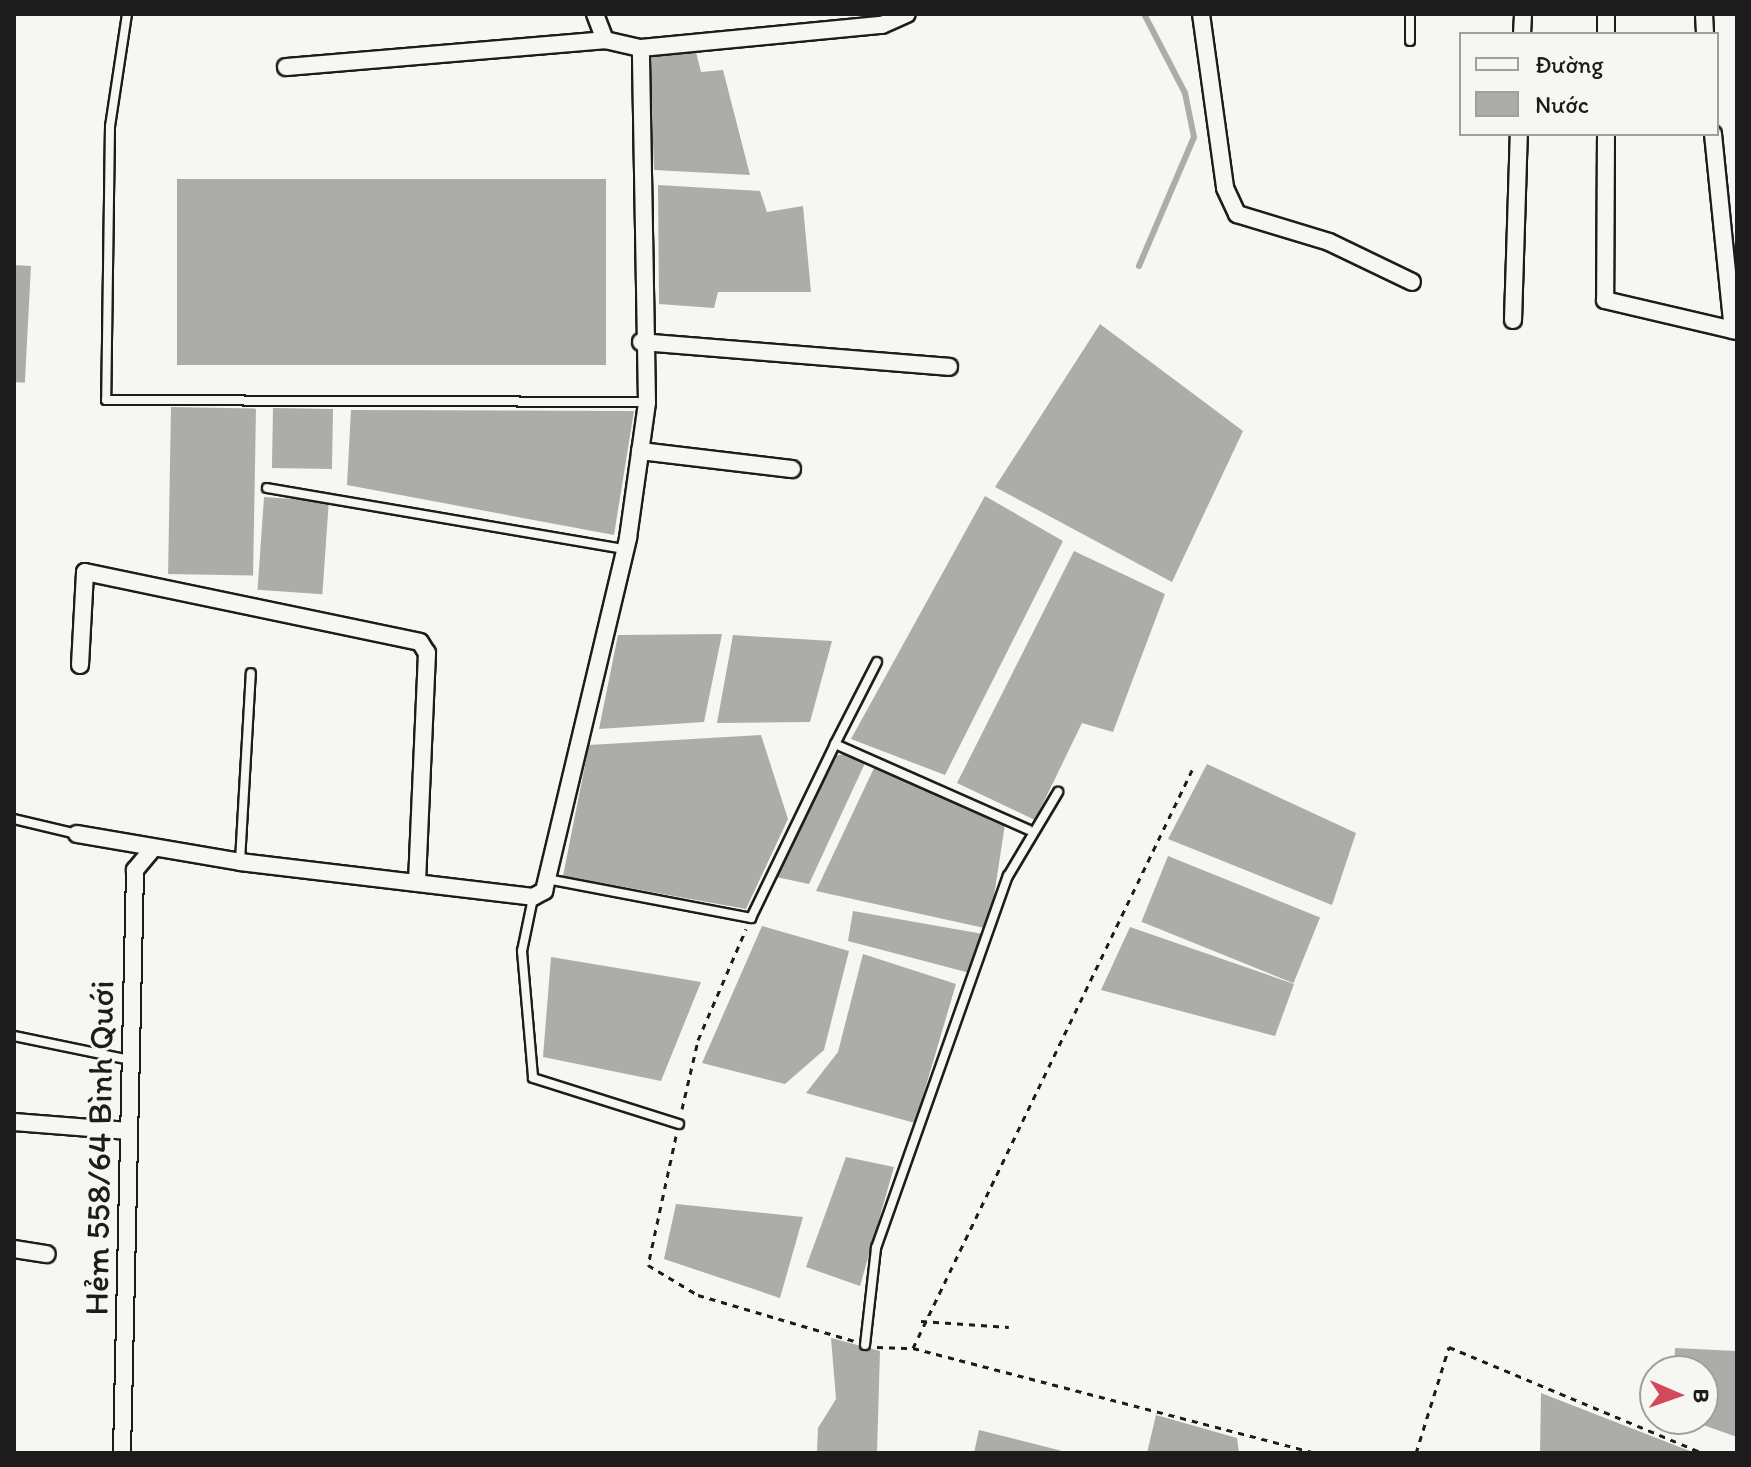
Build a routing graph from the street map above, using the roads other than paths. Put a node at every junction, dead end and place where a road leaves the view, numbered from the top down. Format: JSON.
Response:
{"nodes":[{"id":1,"x":127,"y":14,"type":"edge"},
{"id":2,"x":595,"y":14,"type":"edge"},
{"id":3,"x":907,"y":14,"type":"edge"},
{"id":4,"x":1201,"y":14,"type":"edge"},
{"id":5,"x":1410,"y":14,"type":"edge"},
{"id":6,"x":605,"y":40,"type":"junction"},
{"id":7,"x":1410,"y":41,"type":"dead end"},
{"id":8,"x":641,"y":48,"type":"junction"},
{"id":9,"x":286,"y":67,"type":"dead end"},
{"id":10,"x":1519,"y":136,"type":"edge"},
{"id":11,"x":1606,"y":136,"type":"edge"},
{"id":12,"x":1713,"y":136,"type":"edge"},
{"id":13,"x":1412,"y":282,"type":"dead end"},
{"id":14,"x":1513,"y":320,"type":"dead end"},
{"id":15,"x":1735,"y":331,"type":"edge"},
{"id":16,"x":641,"y":342,"type":"junction"},
{"id":17,"x":949,"y":367,"type":"dead end"},
{"id":18,"x":647,"y":402,"type":"junction"},
{"id":19,"x":640,"y":451,"type":"junction"},
{"id":20,"x":792,"y":469,"type":"dead end"},
{"id":21,"x":267,"y":488,"type":"dead end"},
{"id":22,"x":625,"y":549,"type":"junction"},
{"id":23,"x":877,"y":662,"type":"dead end"},
{"id":24,"x":80,"y":665,"type":"dead end"},
{"id":25,"x":251,"y":673,"type":"dead end"},
{"id":26,"x":835,"y":744,"type":"junction"},
{"id":27,"x":1058,"y":792,"type":"dead end"},
{"id":28,"x":14,"y":819,"type":"edge"},
{"id":29,"x":1029,"y":830,"type":"junction"},
{"id":30,"x":77,"y":834,"type":"joint"},
{"id":31,"x":151,"y":851,"type":"junction"},
{"id":32,"x":240,"y":862,"type":"junction"},
{"id":33,"x":547,"y":879,"type":"junction"},
{"id":34,"x":417,"y":883,"type":"junction"},
{"id":35,"x":533,"y":897,"type":"junction"},
{"id":36,"x":14,"y":1036,"type":"edge"},
{"id":37,"x":131,"y":1060,"type":"junction"},
{"id":38,"x":14,"y":1122,"type":"edge"},
{"id":39,"x":679,"y":1124,"type":"road end"},
{"id":40,"x":129,"y":1131,"type":"junction"},
{"id":41,"x":14,"y":1249,"type":"edge"},
{"id":42,"x":47,"y":1254,"type":"dead end"},
{"id":43,"x":865,"y":1345,"type":"road end"},
{"id":44,"x":122,"y":1453,"type":"edge"}],
"edges":[{"from":1,"to":18,"type":"lane"},
{"from":2,"to":6,"type":"street"},
{"from":3,"to":8,"type":"street"},
{"from":4,"to":13,"type":"street"},
{"from":5,"to":7,"type":"lane"},
{"from":6,"to":8,"type":"street"},
{"from":6,"to":9,"type":"street"},
{"from":8,"to":16,"type":"street"},
{"from":10,"to":14,"type":"street"},
{"from":11,"to":15,"type":"street"},
{"from":12,"to":15,"type":"street"},
{"from":16,"to":17,"type":"street"},
{"from":16,"to":18,"type":"street"},
{"from":18,"to":19,"type":"street"},
{"from":19,"to":20,"type":"street"},
{"from":19,"to":22,"type":"street"},
{"from":21,"to":22,"type":"lane"},
{"from":22,"to":33,"type":"street"},
{"from":23,"to":26,"type":"lane"},
{"from":24,"to":34,"type":"street"},
{"from":25,"to":32,"type":"lane"},
{"from":26,"to":29,"type":"lane"},
{"from":26,"to":33,"type":"lane"},
{"from":27,"to":29,"type":"lane"},
{"from":28,"to":30,"type":"lane"},
{"from":29,"to":43,"type":"lane"},
{"from":30,"to":31,"type":"street"},
{"from":31,"to":32,"type":"street"},
{"from":31,"to":37,"type":"street","name":"Hẻm 558/64 Bình Quới"},
{"from":32,"to":34,"type":"street"},
{"from":33,"to":35,"type":"street"},
{"from":34,"to":35,"type":"street"},
{"from":35,"to":39,"type":"lane"},
{"from":36,"to":37,"type":"lane"},
{"from":37,"to":40,"type":"street","name":"Hẻm 558/64 Bình Quới"},
{"from":38,"to":40,"type":"street"},
{"from":40,"to":44,"type":"street","name":"Hẻm 558/64 Bình Quới"},
{"from":41,"to":42,"type":"street"}]}
